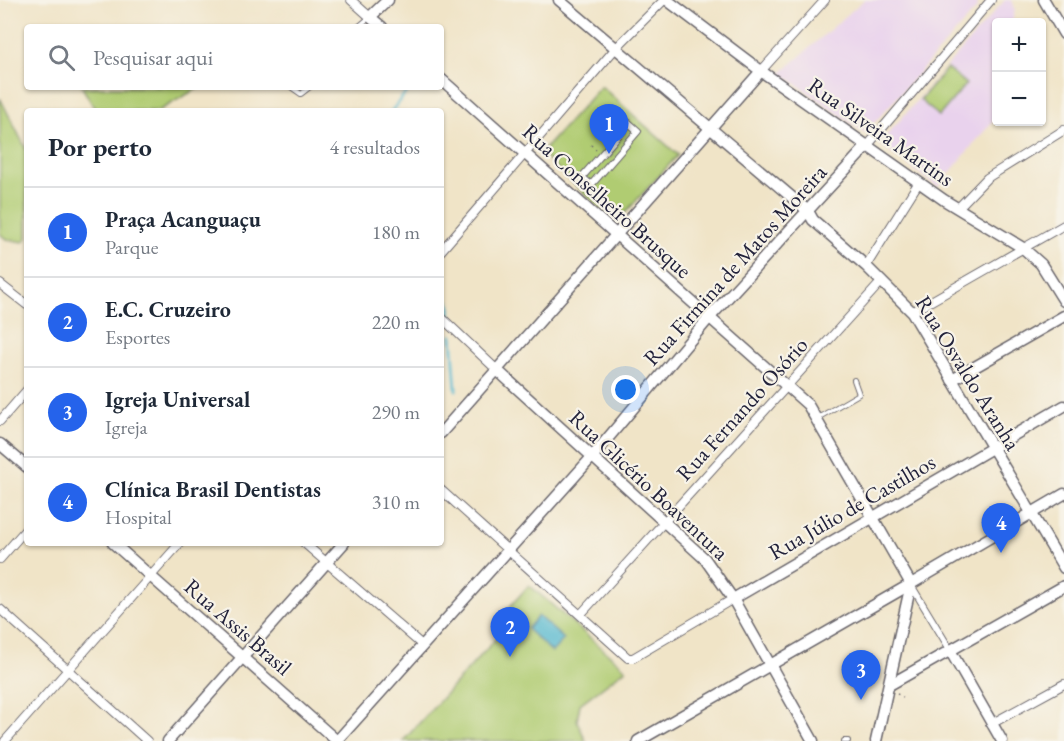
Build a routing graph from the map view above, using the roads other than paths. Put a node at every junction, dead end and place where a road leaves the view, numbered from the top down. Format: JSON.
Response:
{"nodes":[{"id":1,"x":351,"y":0,"type":"edge"},
{"id":2,"x":388,"y":0,"type":"edge"},
{"id":3,"x":559,"y":0,"type":"edge"},
{"id":4,"x":666,"y":0,"type":"edge"},
{"id":5,"x":825,"y":0,"type":"edge"},
{"id":6,"x":992,"y":0,"type":"edge"},
{"id":7,"x":1044,"y":0,"type":"edge"},
{"id":8,"x":370,"y":17,"type":"junction"},
{"id":9,"x":362,"y":24,"type":"edge"},
{"id":10,"x":378,"y":24,"type":"edge"},
{"id":11,"x":1064,"y":33,"type":"edge"},
{"id":12,"x":615,"y":49,"type":"junction"},
{"id":13,"x":761,"y":71,"type":"junction"},
{"id":14,"x":444,"y":82,"type":"edge"},
{"id":15,"x":706,"y":128,"type":"junction"},
{"id":16,"x":1064,"y":130,"type":"edge"},
{"id":17,"x":868,"y":145,"type":"junction"},
{"id":18,"x":607,"y":149,"type":"junction"},
{"id":19,"x":525,"y":153,"type":"junction"},
{"id":20,"x":598,"y":156,"type":"junction"},
{"id":21,"x":616,"y":157,"type":"junction"},
{"id":22,"x":606,"y":167,"type":"junction"},
{"id":23,"x":919,"y":182,"type":"junction"},
{"id":24,"x":958,"y":208,"type":"junction"},
{"id":25,"x":808,"y":216,"type":"junction"},
{"id":26,"x":1064,"y":225,"type":"edge"},
{"id":27,"x":616,"y":235,"type":"junction"},
{"id":28,"x":444,"y":248,"type":"edge"},
{"id":29,"x":1023,"y":248,"type":"junction"},
{"id":30,"x":866,"y":266,"type":"junction"},
{"id":31,"x":882,"y":281,"type":"junction"},
{"id":32,"x":1,"y":286,"type":"edge"},
{"id":33,"x":1064,"y":302,"type":"edge"},
{"id":34,"x":24,"y":303,"type":"edge"},
{"id":35,"x":912,"y":312,"type":"junction"},
{"id":36,"x":1064,"y":316,"type":"edge"},
{"id":37,"x":709,"y":318,"type":"junction"},
{"id":38,"x":444,"y":320,"type":"edge"},
{"id":39,"x":497,"y":370,"type":"junction"},
{"id":40,"x":854,"y":380,"type":"dead end"},
{"id":41,"x":952,"y":380,"type":"junction"},
{"id":42,"x":786,"y":385,"type":"junction"},
{"id":43,"x":24,"y":393,"type":"edge"},
{"id":44,"x":1064,"y":406,"type":"edge"},
{"id":45,"x":816,"y":419,"type":"junction"},
{"id":46,"x":0,"y":420,"type":"edge"},
{"id":47,"x":444,"y":430,"type":"edge"},
{"id":48,"x":0,"y":444,"type":"edge"},
{"id":49,"x":992,"y":447,"type":"junction"},
{"id":50,"x":592,"y":457,"type":"junction"},
{"id":51,"x":24,"y":464,"type":"edge"},
{"id":52,"x":444,"y":493,"type":"edge"},
{"id":53,"x":1064,"y":494,"type":"edge"},
{"id":54,"x":1032,"y":513,"type":"junction"},
{"id":55,"x":872,"y":517,"type":"junction"},
{"id":56,"x":666,"y":521,"type":"junction"},
{"id":57,"x":24,"y":531,"type":"edge"},
{"id":58,"x":116,"y":546,"type":"edge"},
{"id":59,"x":177,"y":546,"type":"edge"},
{"id":60,"x":308,"y":546,"type":"edge"},
{"id":61,"x":341,"y":546,"type":"edge"},
{"id":62,"x":508,"y":551,"type":"junction"},
{"id":63,"x":0,"y":559,"type":"edge"},
{"id":64,"x":327,"y":562,"type":"junction"},
{"id":65,"x":1064,"y":568,"type":"edge"},
{"id":66,"x":150,"y":576,"type":"junction"},
{"id":67,"x":911,"y":584,"type":"junction"},
{"id":68,"x":1064,"y":586,"type":"edge"},
{"id":69,"x":733,"y":599,"type":"junction"},
{"id":70,"x":0,"y":609,"type":"edge"},
{"id":71,"x":580,"y":614,"type":"junction"},
{"id":72,"x":422,"y":645,"type":"junction"},
{"id":73,"x":951,"y":652,"type":"junction"},
{"id":74,"x":242,"y":657,"type":"junction"},
{"id":75,"x":771,"y":664,"type":"junction"},
{"id":76,"x":68,"y":669,"type":"junction"},
{"id":77,"x":1064,"y":684,"type":"edge"},
{"id":78,"x":893,"y":689,"type":"junction"},
{"id":79,"x":992,"y":724,"type":"junction"},
{"id":80,"x":5,"y":741,"type":"edge"},
{"id":81,"x":147,"y":741,"type":"edge"},
{"id":82,"x":168,"y":741,"type":"edge"},
{"id":83,"x":337,"y":741,"type":"edge"},
{"id":84,"x":638,"y":741,"type":"edge"},
{"id":85,"x":813,"y":741,"type":"edge"},
{"id":86,"x":877,"y":741,"type":"edge"},
{"id":87,"x":1002,"y":741,"type":"edge"}],
"edges":[{"from":1,"to":8,"type":"street"},
{"from":2,"to":8,"type":"street"},
{"from":3,"to":12,"type":"street","name":"Rua Osvaldo Aranha"},
{"from":4,"to":12,"type":"street"},
{"from":4,"to":13,"type":"street","name":"Rua Silveira Martins"},
{"from":5,"to":13,"type":"street"},
{"from":6,"to":17,"type":"street","name":"Rua Firmina de Matos Moreira"},
{"from":7,"to":11,"type":"street"},
{"from":8,"to":9,"type":"lane"},
{"from":8,"to":10,"type":"street"},
{"from":12,"to":15,"type":"street","name":"Rua Osvaldo Aranha"},
{"from":12,"to":19,"type":"street"},
{"from":13,"to":15,"type":"street"},
{"from":13,"to":17,"type":"street","name":"Rua Silveira Martins"},
{"from":14,"to":19,"type":"street","name":"Rua Conselheiro Brusque"},
{"from":15,"to":25,"type":"street","name":"Rua Osvaldo Aranha"},
{"from":15,"to":27,"type":"street"},
{"from":16,"to":24,"type":"street"},
{"from":17,"to":23,"type":"street","name":"Rua Silveira Martins"},
{"from":17,"to":25,"type":"street","name":"Rua Firmina de Matos Moreira"},
{"from":18,"to":20,"type":"street"},
{"from":18,"to":21,"type":"street"},
{"from":18,"to":21,"type":"street"},
{"from":19,"to":27,"type":"street","name":"Rua Conselheiro Brusque"},
{"from":19,"to":28,"type":"street"},
{"from":20,"to":22,"type":"street"},
{"from":20,"to":22,"type":"street"},
{"from":21,"to":22,"type":"street"},
{"from":23,"to":24,"type":"street","name":"Rua Silveira Martins"},
{"from":23,"to":30,"type":"street"},
{"from":24,"to":29,"type":"street","name":"Rua Silveira Martins"},
{"from":25,"to":30,"type":"street","name":"Rua Osvaldo Aranha"},
{"from":25,"to":37,"type":"street","name":"Rua Firmina de Matos Moreira"},
{"from":26,"to":29,"type":"street"},
{"from":27,"to":37,"type":"street","name":"Rua Conselheiro Brusque"},
{"from":27,"to":39,"type":"street"},
{"from":29,"to":33,"type":"street","name":"Rua Silveira Martins"},
{"from":29,"to":35,"type":"street"},
{"from":30,"to":31,"type":"street","name":"Rua Osvaldo Aranha"},
{"from":31,"to":35,"type":"street","name":"Rua Osvaldo Aranha"},
{"from":31,"to":42,"type":"street","name":"Rua Fernando Osório"},
{"from":32,"to":34,"type":"street"},
{"from":35,"to":41,"type":"street","name":"Rua Osvaldo Aranha"},
{"from":36,"to":41,"type":"street"},
{"from":37,"to":42,"type":"street","name":"Rua Conselheiro Brusque"},
{"from":37,"to":50,"type":"street","name":"Rua Firmina de Matos Moreira"},
{"from":38,"to":39,"type":"street","name":"Rua Glicério Boaventura"},
{"from":39,"to":47,"type":"street"},
{"from":39,"to":50,"type":"street","name":"Rua Glicério Boaventura"},
{"from":40,"to":45,"type":"lane"},
{"from":41,"to":49,"type":"street","name":"Rua Osvaldo Aranha"},
{"from":42,"to":45,"type":"street","name":"Rua Conselheiro Brusque"},
{"from":42,"to":56,"type":"street","name":"Rua Fernando Osório"},
{"from":43,"to":46,"type":"street"},
{"from":44,"to":49,"type":"street","name":"Rua Júlio de Castilhos"},
{"from":45,"to":55,"type":"street","name":"Rua Conselheiro Brusque"},
{"from":48,"to":51,"type":"street"},
{"from":49,"to":54,"type":"street","name":"Rua Osvaldo Aranha"},
{"from":49,"to":55,"type":"street","name":"Rua Júlio de Castilhos"},
{"from":50,"to":56,"type":"street","name":"Rua Glicério Boaventura"},
{"from":50,"to":62,"type":"street","name":"Rua Firmina de Matos Moreira"},
{"from":52,"to":62,"type":"street"},
{"from":53,"to":54,"type":"street"},
{"from":54,"to":65,"type":"street","name":"Rua Osvaldo Aranha"},
{"from":54,"to":67,"type":"street"},
{"from":55,"to":67,"type":"street","name":"Rua Conselheiro Brusque"},
{"from":55,"to":69,"type":"street","name":"Rua Júlio de Castilhos"},
{"from":56,"to":69,"type":"street","name":"Rua Glicério Boaventura"},
{"from":56,"to":71,"type":"street","name":"Rua Fernando Osório"},
{"from":57,"to":63,"type":"street"},
{"from":58,"to":66,"type":"street","name":"Rua Assis Brasil"},
{"from":59,"to":66,"type":"street"},
{"from":60,"to":64,"type":"street"},
{"from":61,"to":64,"type":"street"},
{"from":62,"to":71,"type":"street"},
{"from":62,"to":72,"type":"street","name":"Rua Firmina de Matos Moreira"},
{"from":64,"to":72,"type":"street"},
{"from":64,"to":74,"type":"street"},
{"from":66,"to":74,"type":"street","name":"Rua Assis Brasil"},
{"from":66,"to":76,"type":"street"},
{"from":67,"to":73,"type":"street"},
{"from":67,"to":75,"type":"street"},
{"from":67,"to":78,"type":"street"},
{"from":68,"to":73,"type":"street"},
{"from":69,"to":71,"type":"street","name":"Rua Júlio de Castilhos"},
{"from":69,"to":75,"type":"street","name":"Rua Glicério Boaventura"},
{"from":70,"to":76,"type":"street"},
{"from":72,"to":83,"type":"street","name":"Rua Firmina de Matos Moreira"},
{"from":73,"to":78,"type":"street"},
{"from":73,"to":79,"type":"street"},
{"from":74,"to":82,"type":"street"},
{"from":74,"to":83,"type":"street","name":"Rua Assis Brasil"},
{"from":75,"to":84,"type":"street"},
{"from":75,"to":85,"type":"street","name":"Rua Glicério Boaventura"},
{"from":76,"to":80,"type":"street"},
{"from":76,"to":81,"type":"street"},
{"from":77,"to":79,"type":"street"},
{"from":78,"to":86,"type":"street"},
{"from":79,"to":87,"type":"street"}]}
